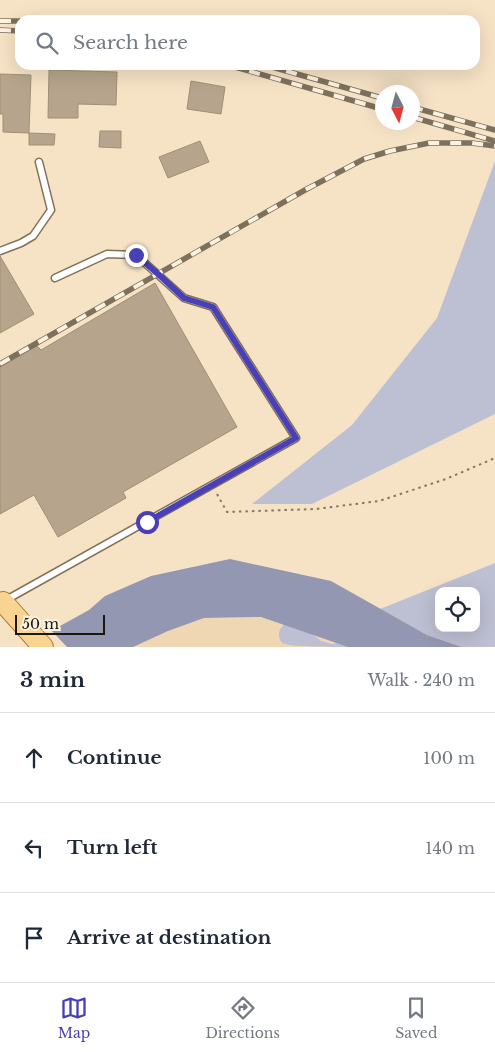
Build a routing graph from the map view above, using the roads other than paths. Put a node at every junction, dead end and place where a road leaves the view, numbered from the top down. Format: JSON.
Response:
{"nodes":[{"id":1,"x":39,"y":162,"type":"dead end"},
{"id":2,"x":0,"y":251,"type":"edge"},
{"id":3,"x":55,"y":278,"type":"dead end"},
{"id":4,"x":2,"y":603,"type":"edge"},
{"id":5,"x":43,"y":647,"type":"edge"}],
"edges":[{"from":1,"to":2,"type":"lane"},
{"from":3,"to":4,"type":"lane"},
{"from":4,"to":5,"type":"main road"}]}
